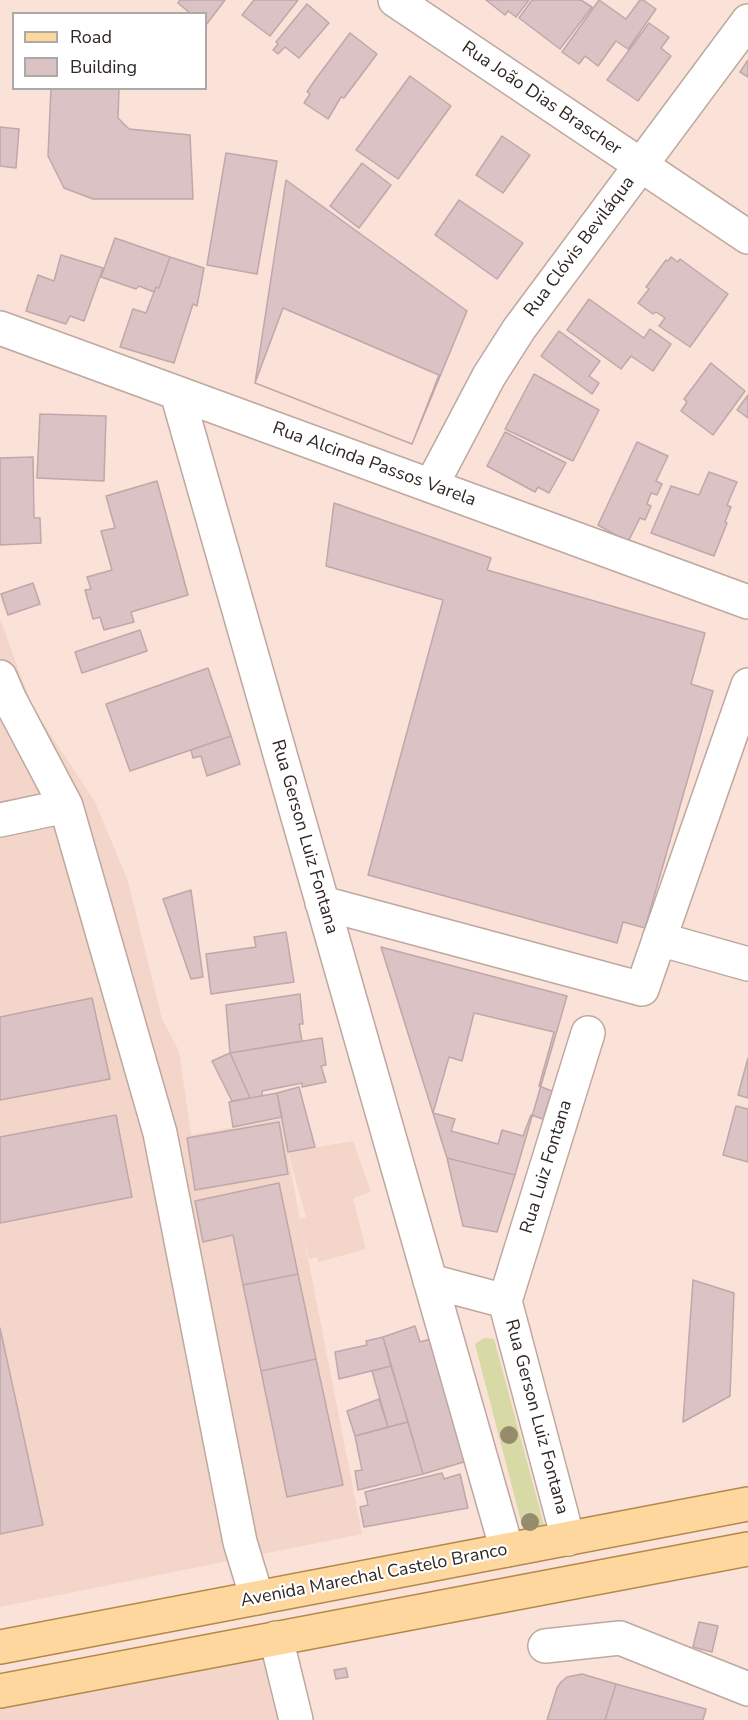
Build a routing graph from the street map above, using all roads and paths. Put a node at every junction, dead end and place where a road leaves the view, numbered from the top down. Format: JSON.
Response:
{"nodes":[{"id":1,"x":395,"y":0,"type":"edge"},
{"id":2,"x":748,"y":21,"type":"edge"},
{"id":3,"x":641,"y":165,"type":"junction"},
{"id":4,"x":748,"y":237,"type":"edge"},
{"id":5,"x":0,"y":328,"type":"edge"},
{"id":6,"x":177,"y":393,"type":"junction"},
{"id":7,"x":431,"y":486,"type":"junction"},
{"id":8,"x":748,"y":602,"type":"edge"},
{"id":9,"x":0,"y":677,"type":"edge"},
{"id":10,"x":748,"y":685,"type":"edge"},
{"id":11,"x":66,"y":806,"type":"junction"},
{"id":12,"x":0,"y":820,"type":"edge"},
{"id":13,"x":322,"y":903,"type":"junction"},
{"id":14,"x":659,"y":939,"type":"junction"},
{"id":15,"x":748,"y":964,"type":"edge"},
{"id":16,"x":588,"y":1033,"type":"dead end"},
{"id":17,"x":430,"y":1281,"type":"junction"},
{"id":18,"x":505,"y":1301,"type":"junction"},
{"id":19,"x":748,"y":1504,"type":"edge"},
{"id":20,"x":568,"y":1539,"type":"junction"},
{"id":21,"x":748,"y":1549,"type":"edge"},
{"id":22,"x":507,"y":1550,"type":"junction"},
{"id":23,"x":538,"y":1588,"type":"junction"},
{"id":24,"x":257,"y":1598,"type":"junction"},
{"id":25,"x":276,"y":1638,"type":"junction"},
{"id":26,"x":544,"y":1646,"type":"dead end"},
{"id":27,"x":0,"y":1647,"type":"edge"},
{"id":28,"x":748,"y":1689,"type":"edge"},
{"id":29,"x":0,"y":1690,"type":"edge"},
{"id":30,"x":296,"y":1720,"type":"edge"}],
"edges":[{"from":1,"to":3,"type":"street","name":"Rua João Dias Brascher"},
{"from":2,"to":3,"type":"street","name":"Rua Clóvis Beviláqua"},
{"from":3,"to":4,"type":"street","name":"Rua João Dias Brascher"},
{"from":3,"to":7,"type":"street","name":"Rua Clóvis Beviláqua"},
{"from":5,"to":6,"type":"street","name":"Rua Alcinda Passos Varela"},
{"from":6,"to":7,"type":"street","name":"Rua Alcinda Passos Varela"},
{"from":6,"to":13,"type":"street","name":"Rua Gerson Luiz Fontana"},
{"from":7,"to":8,"type":"street","name":"Rua Alcinda Passos Varela"},
{"from":9,"to":11,"type":"street"},
{"from":10,"to":14,"type":"street"},
{"from":11,"to":12,"type":"street"},
{"from":11,"to":24,"type":"street"},
{"from":13,"to":14,"type":"street"},
{"from":13,"to":17,"type":"street","name":"Rua Gerson Luiz Fontana"},
{"from":14,"to":15,"type":"street"},
{"from":16,"to":18,"type":"street","name":"Rua Luiz Fontana"},
{"from":17,"to":18,"type":"street","name":"Rua Gerson Luiz Fontana"},
{"from":17,"to":22,"type":"street","name":"Rua Gerson Luiz Fontana"},
{"from":18,"to":20,"type":"street","name":"Rua Gerson Luiz Fontana"},
{"from":19,"to":20,"type":"main road","name":"Avenida Marechal Castelo Branco"},
{"from":20,"to":22,"type":"main road","name":"Avenida Marechal Castelo Branco"},
{"from":20,"to":23,"type":"main road"},
{"from":21,"to":23,"type":"main road"},
{"from":22,"to":23,"type":"main road"},
{"from":22,"to":24,"type":"main road","name":"Avenida Marechal Castelo Branco"},
{"from":23,"to":25,"type":"main road"},
{"from":24,"to":27,"type":"main road","name":"Avenida Marechal Castelo Branco"},
{"from":25,"to":29,"type":"main road"},
{"from":25,"to":30,"type":"street"},
{"from":26,"to":28,"type":"street"}]}
